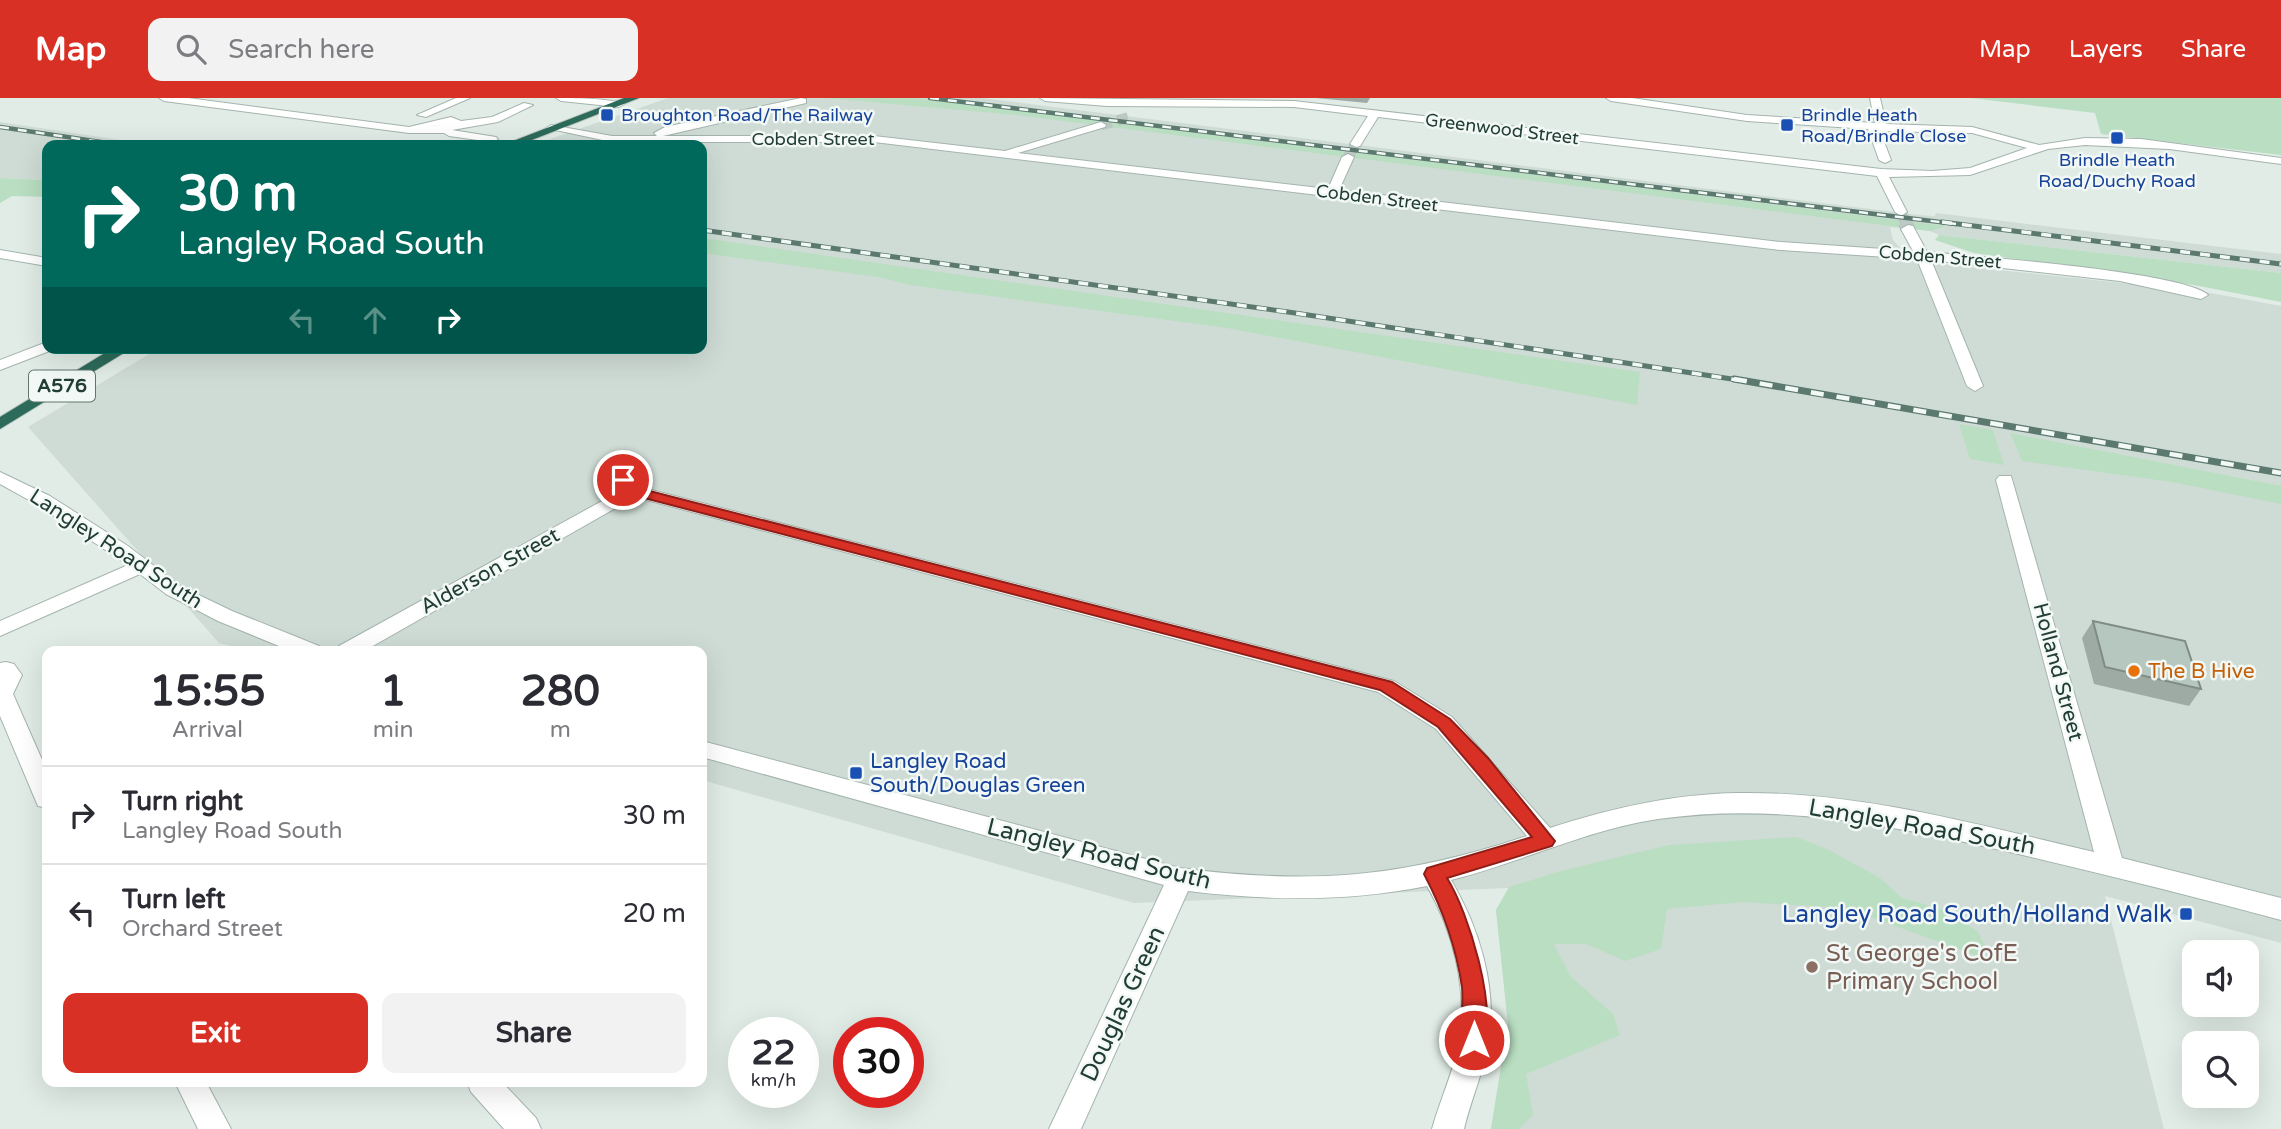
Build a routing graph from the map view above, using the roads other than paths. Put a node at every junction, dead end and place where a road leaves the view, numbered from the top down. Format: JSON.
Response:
{"nodes":[{"id":1,"x":164,"y":98,"type":"edge"},
{"id":2,"x":274,"y":98,"type":"edge"},
{"id":3,"x":465,"y":98,"type":"edge"},
{"id":4,"x":561,"y":98,"type":"edge"},
{"id":5,"x":634,"y":98,"type":"edge"},
{"id":6,"x":1045,"y":98,"type":"edge"},
{"id":7,"x":1611,"y":98,"type":"edge"},
{"id":8,"x":1875,"y":98,"type":"edge"},
{"id":9,"x":1213,"y":100,"type":"edge"},
{"id":10,"x":803,"y":101,"type":"dead end"},
{"id":11,"x":1677,"y":103,"type":"edge"},
{"id":12,"x":619,"y":104,"type":"junction"},
{"id":13,"x":528,"y":105,"type":"dead end"},
{"id":14,"x":245,"y":109,"type":"junction"},
{"id":15,"x":1375,"y":113,"type":"junction"},
{"id":16,"x":422,"y":116,"type":"dead end"},
{"id":17,"x":1101,"y":125,"type":"tunnel mouth"},
{"id":18,"x":1878,"y":127,"type":"junction"},
{"id":19,"x":551,"y":128,"type":"junction"},
{"id":20,"x":428,"y":131,"type":"junction"},
{"id":21,"x":492,"y":139,"type":"dead end"},
{"id":22,"x":521,"y":140,"type":"edge"},
{"id":23,"x":627,"y":140,"type":"edge"},
{"id":24,"x":660,"y":140,"type":"edge"},
{"id":25,"x":707,"y":141,"type":"edge"},
{"id":26,"x":1356,"y":144,"type":"tunnel mouth"},
{"id":27,"x":2035,"y":147,"type":"junction"},
{"id":28,"x":1002,"y":154,"type":"junction"},
{"id":29,"x":1348,"y":157,"type":"tunnel mouth"},
{"id":30,"x":2281,"y":161,"type":"edge"},
{"id":31,"x":1886,"y":162,"type":"junction"},
{"id":32,"x":1332,"y":193,"type":"junction"},
{"id":33,"x":1901,"y":212,"type":"tunnel mouth"},
{"id":34,"x":1908,"y":229,"type":"tunnel mouth"},
{"id":35,"x":0,"y":254,"type":"edge"},
{"id":36,"x":1922,"y":254,"type":"junction"},
{"id":37,"x":42,"y":261,"type":"edge"},
{"id":38,"x":2201,"y":295,"type":"dead end"},
{"id":39,"x":42,"y":349,"type":"edge"},
{"id":40,"x":114,"y":354,"type":"edge"},
{"id":41,"x":0,"y":365,"type":"edge"},
{"id":42,"x":1975,"y":386,"type":"dead end"},
{"id":43,"x":0,"y":424,"type":"edge"},
{"id":44,"x":613,"y":469,"type":"dead end"},
{"id":45,"x":0,"y":477,"type":"edge"},
{"id":46,"x":2005,"y":480,"type":"dead end"},
{"id":47,"x":24,"y":490,"type":"junction"},
{"id":48,"x":0,"y":491,"type":"edge"},
{"id":49,"x":634,"y":491,"type":"junction"},
{"id":50,"x":142,"y":566,"type":"junction"},
{"id":51,"x":0,"y":629,"type":"edge"},
{"id":52,"x":297,"y":646,"type":"edge"},
{"id":53,"x":356,"y":646,"type":"edge"},
{"id":54,"x":6,"y":668,"type":"dead end"},
{"id":55,"x":707,"y":750,"type":"edge"},
{"id":56,"x":42,"y":787,"type":"edge"},
{"id":57,"x":1546,"y":841,"type":"junction"},
{"id":58,"x":2111,"y":864,"type":"junction"},
{"id":59,"x":1434,"y":874,"type":"junction"},
{"id":60,"x":1180,"y":879,"type":"junction"},
{"id":61,"x":2281,"y":909,"type":"edge"},
{"id":62,"x":193,"y":1087,"type":"edge"},
{"id":63,"x":487,"y":1087,"type":"edge"},
{"id":64,"x":215,"y":1129,"type":"edge"},
{"id":65,"x":525,"y":1129,"type":"edge"},
{"id":66,"x":1065,"y":1129,"type":"edge"},
{"id":67,"x":1448,"y":1129,"type":"edge"}],
"edges":[{"from":1,"to":14,"type":"street"},
{"from":2,"to":14,"type":"street"},
{"from":3,"to":16,"type":"street"},
{"from":4,"to":12,"type":"street"},
{"from":5,"to":12,"type":"highway"},
{"from":6,"to":9,"type":"street","name":"Greenwood Street"},
{"from":7,"to":11,"type":"street"},
{"from":8,"to":18,"type":"street"},
{"from":9,"to":15,"type":"street","name":"Greenwood Street"},
{"from":10,"to":24,"type":"street"},
{"from":11,"to":18,"type":"street"},
{"from":12,"to":19,"type":"highway"},
{"from":13,"to":20,"type":"street"},
{"from":14,"to":20,"type":"street"},
{"from":15,"to":26,"type":"street"},
{"from":15,"to":31,"type":"street","name":"Greenwood Street"},
{"from":17,"to":28,"type":"street"},
{"from":18,"to":27,"type":"street"},
{"from":18,"to":31,"type":"street"},
{"from":19,"to":22,"type":"highway"},
{"from":19,"to":23,"type":"street","name":"Cobden Street"},
{"from":20,"to":21,"type":"street"},
{"from":25,"to":28,"type":"street","name":"Cobden Street"},
{"from":27,"to":30,"type":"street"},
{"from":27,"to":31,"type":"street","name":"Greenwood Street"},
{"from":28,"to":32,"type":"street","name":"Cobden Street"},
{"from":29,"to":32,"type":"street"},
{"from":31,"to":33,"type":"street"},
{"from":32,"to":36,"type":"street","name":"Cobden Street"},
{"from":34,"to":36,"type":"street"},
{"from":35,"to":37,"type":"street"},
{"from":36,"to":38,"type":"street","name":"Cobden Street"},
{"from":36,"to":42,"type":"street"},
{"from":39,"to":41,"type":"street"},
{"from":40,"to":43,"type":"highway","number":"A576"},
{"from":44,"to":49,"type":"street"},
{"from":45,"to":47,"type":"street","name":"Langley Road South"},
{"from":46,"to":58,"type":"street","name":"Holland Street"},
{"from":47,"to":48,"type":"street"},
{"from":47,"to":50,"type":"street","name":"Langley Road South"},
{"from":49,"to":53,"type":"street","name":"Alderson Street"},
{"from":49,"to":57,"type":"street"},
{"from":50,"to":51,"type":"street"},
{"from":50,"to":52,"type":"street","name":"Langley Road South"},
{"from":54,"to":56,"type":"street"},
{"from":55,"to":60,"type":"street","name":"Langley Road South"},
{"from":57,"to":58,"type":"street","name":"Langley Road South"},
{"from":57,"to":59,"type":"street","name":"Langley Road South"},
{"from":58,"to":61,"type":"street","name":"Langley Road South"},
{"from":59,"to":60,"type":"street","name":"Langley Road South"},
{"from":59,"to":67,"type":"street"},
{"from":60,"to":66,"type":"street","name":"Douglas Green"},
{"from":62,"to":64,"type":"street"},
{"from":63,"to":65,"type":"street"}]}
